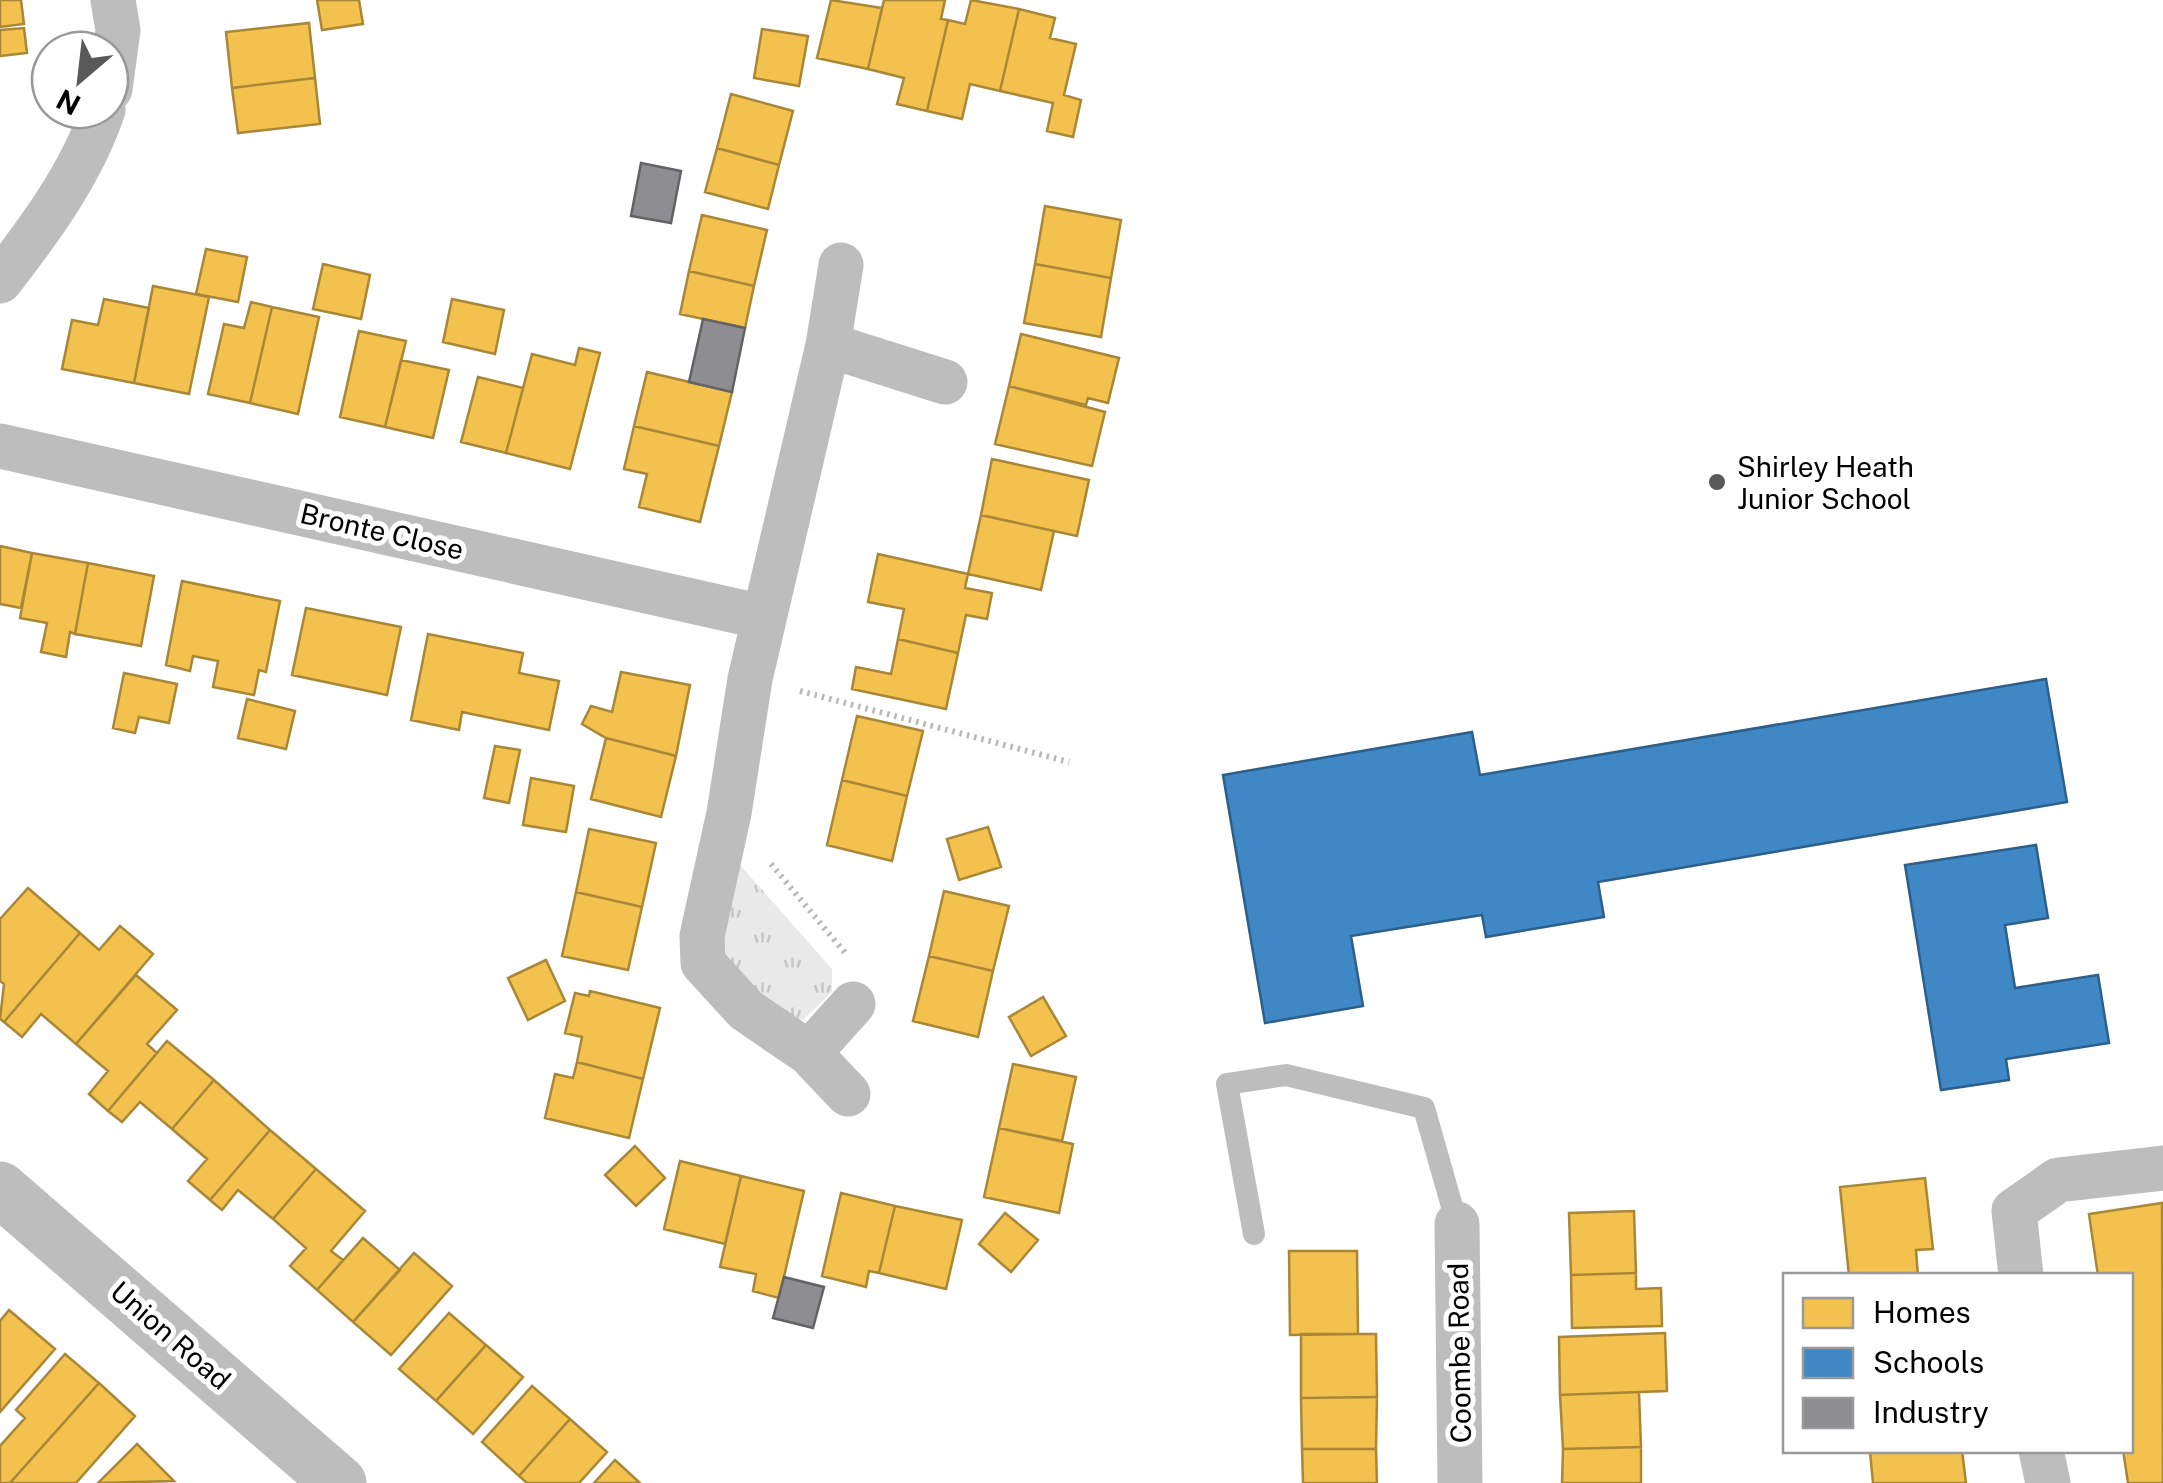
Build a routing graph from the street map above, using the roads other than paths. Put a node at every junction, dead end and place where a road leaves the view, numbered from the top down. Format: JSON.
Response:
{"nodes":[{"id":1,"x":113,"y":0,"type":"edge"},
{"id":2,"x":118,"y":30,"type":"edge"},
{"id":3,"x":96,"y":130,"type":"edge"},
{"id":4,"x":840,"y":265,"type":"dead end"},
{"id":5,"x":0,"y":281,"type":"edge"},
{"id":6,"x":828,"y":345,"type":"junction"},
{"id":7,"x":945,"y":382,"type":"dead end"},
{"id":8,"x":0,"y":446,"type":"edge"},
{"id":9,"x":763,"y":617,"type":"junction"},
{"id":10,"x":854,"y":1004,"type":"road end"},
{"id":11,"x":809,"y":1053,"type":"junction"},
{"id":12,"x":848,"y":1094,"type":"dead end"},
{"id":13,"x":2163,"y":1168,"type":"edge"},
{"id":14,"x":0,"y":1189,"type":"edge"},
{"id":15,"x":1457,"y":1224,"type":"joint"},
{"id":16,"x":1254,"y":1234,"type":"dead end"},
{"id":17,"x":2021,"y":1273,"type":"edge"},
{"id":18,"x":2042,"y":1453,"type":"edge"},
{"id":19,"x":339,"y":1483,"type":"edge"},
{"id":20,"x":1460,"y":1483,"type":"edge"},
{"id":21,"x":2048,"y":1483,"type":"edge"}],
"edges":[{"from":1,"to":2,"type":"street"},
{"from":3,"to":5,"type":"street"},
{"from":4,"to":6,"type":"street"},
{"from":6,"to":7,"type":"street"},
{"from":6,"to":9,"type":"street"},
{"from":8,"to":9,"type":"street","name":"Bronte Close"},
{"from":9,"to":11,"type":"street"},
{"from":10,"to":11,"type":"street"},
{"from":11,"to":12,"type":"street"},
{"from":13,"to":17,"type":"street"},
{"from":14,"to":19,"type":"street","name":"Union Road"},
{"from":15,"to":16,"type":"lane"},
{"from":15,"to":20,"type":"street","name":"Coombe Road"},
{"from":18,"to":21,"type":"street"}]}
